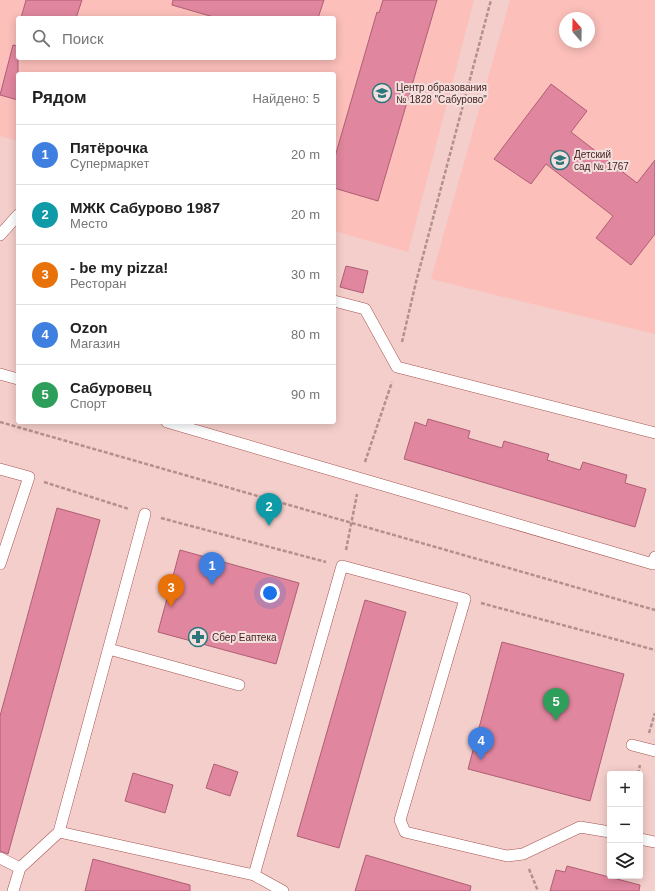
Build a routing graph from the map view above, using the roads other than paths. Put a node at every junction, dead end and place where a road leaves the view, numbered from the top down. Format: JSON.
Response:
{"nodes":[{"id":1,"x":16,"y":217,"type":"edge"},
{"id":2,"x":0,"y":236,"type":"edge"},
{"id":3,"x":336,"y":302,"type":"edge"},
{"id":4,"x":0,"y":374,"type":"edge"},
{"id":5,"x":16,"y":378,"type":"edge"},
{"id":6,"x":174,"y":424,"type":"edge"},
{"id":7,"x":655,"y":433,"type":"edge"},
{"id":8,"x":0,"y":469,"type":"edge"},
{"id":9,"x":145,"y":514,"type":"road end"},
{"id":10,"x":655,"y":558,"type":"edge"},
{"id":11,"x":0,"y":564,"type":"edge"},
{"id":12,"x":109,"y":649,"type":"junction"},
{"id":13,"x":239,"y":685,"type":"dead end"},
{"id":14,"x":632,"y":745,"type":"dead end"},
{"id":15,"x":655,"y":751,"type":"edge"},
{"id":16,"x":59,"y":832,"type":"junction"},
{"id":17,"x":607,"y":832,"type":"edge"},
{"id":18,"x":643,"y":840,"type":"edge"},
{"id":19,"x":655,"y":842,"type":"edge"},
{"id":20,"x":0,"y":858,"type":"edge"},
{"id":21,"x":20,"y":868,"type":"junction"},
{"id":22,"x":254,"y":875,"type":"junction"},
{"id":23,"x":13,"y":891,"type":"edge"},
{"id":24,"x":283,"y":891,"type":"edge"}],
"edges":[{"from":1,"to":2,"type":"lane"},
{"from":3,"to":7,"type":"lane"},
{"from":4,"to":5,"type":"lane"},
{"from":6,"to":10,"type":"lane"},
{"from":8,"to":11,"type":"lane"},
{"from":9,"to":12,"type":"lane"},
{"from":12,"to":13,"type":"lane"},
{"from":12,"to":16,"type":"lane"},
{"from":14,"to":15,"type":"lane"},
{"from":16,"to":21,"type":"lane"},
{"from":16,"to":22,"type":"lane"},
{"from":17,"to":22,"type":"lane"},
{"from":18,"to":19,"type":"lane"},
{"from":20,"to":21,"type":"lane"},
{"from":21,"to":23,"type":"lane"},
{"from":22,"to":24,"type":"lane"}]}
